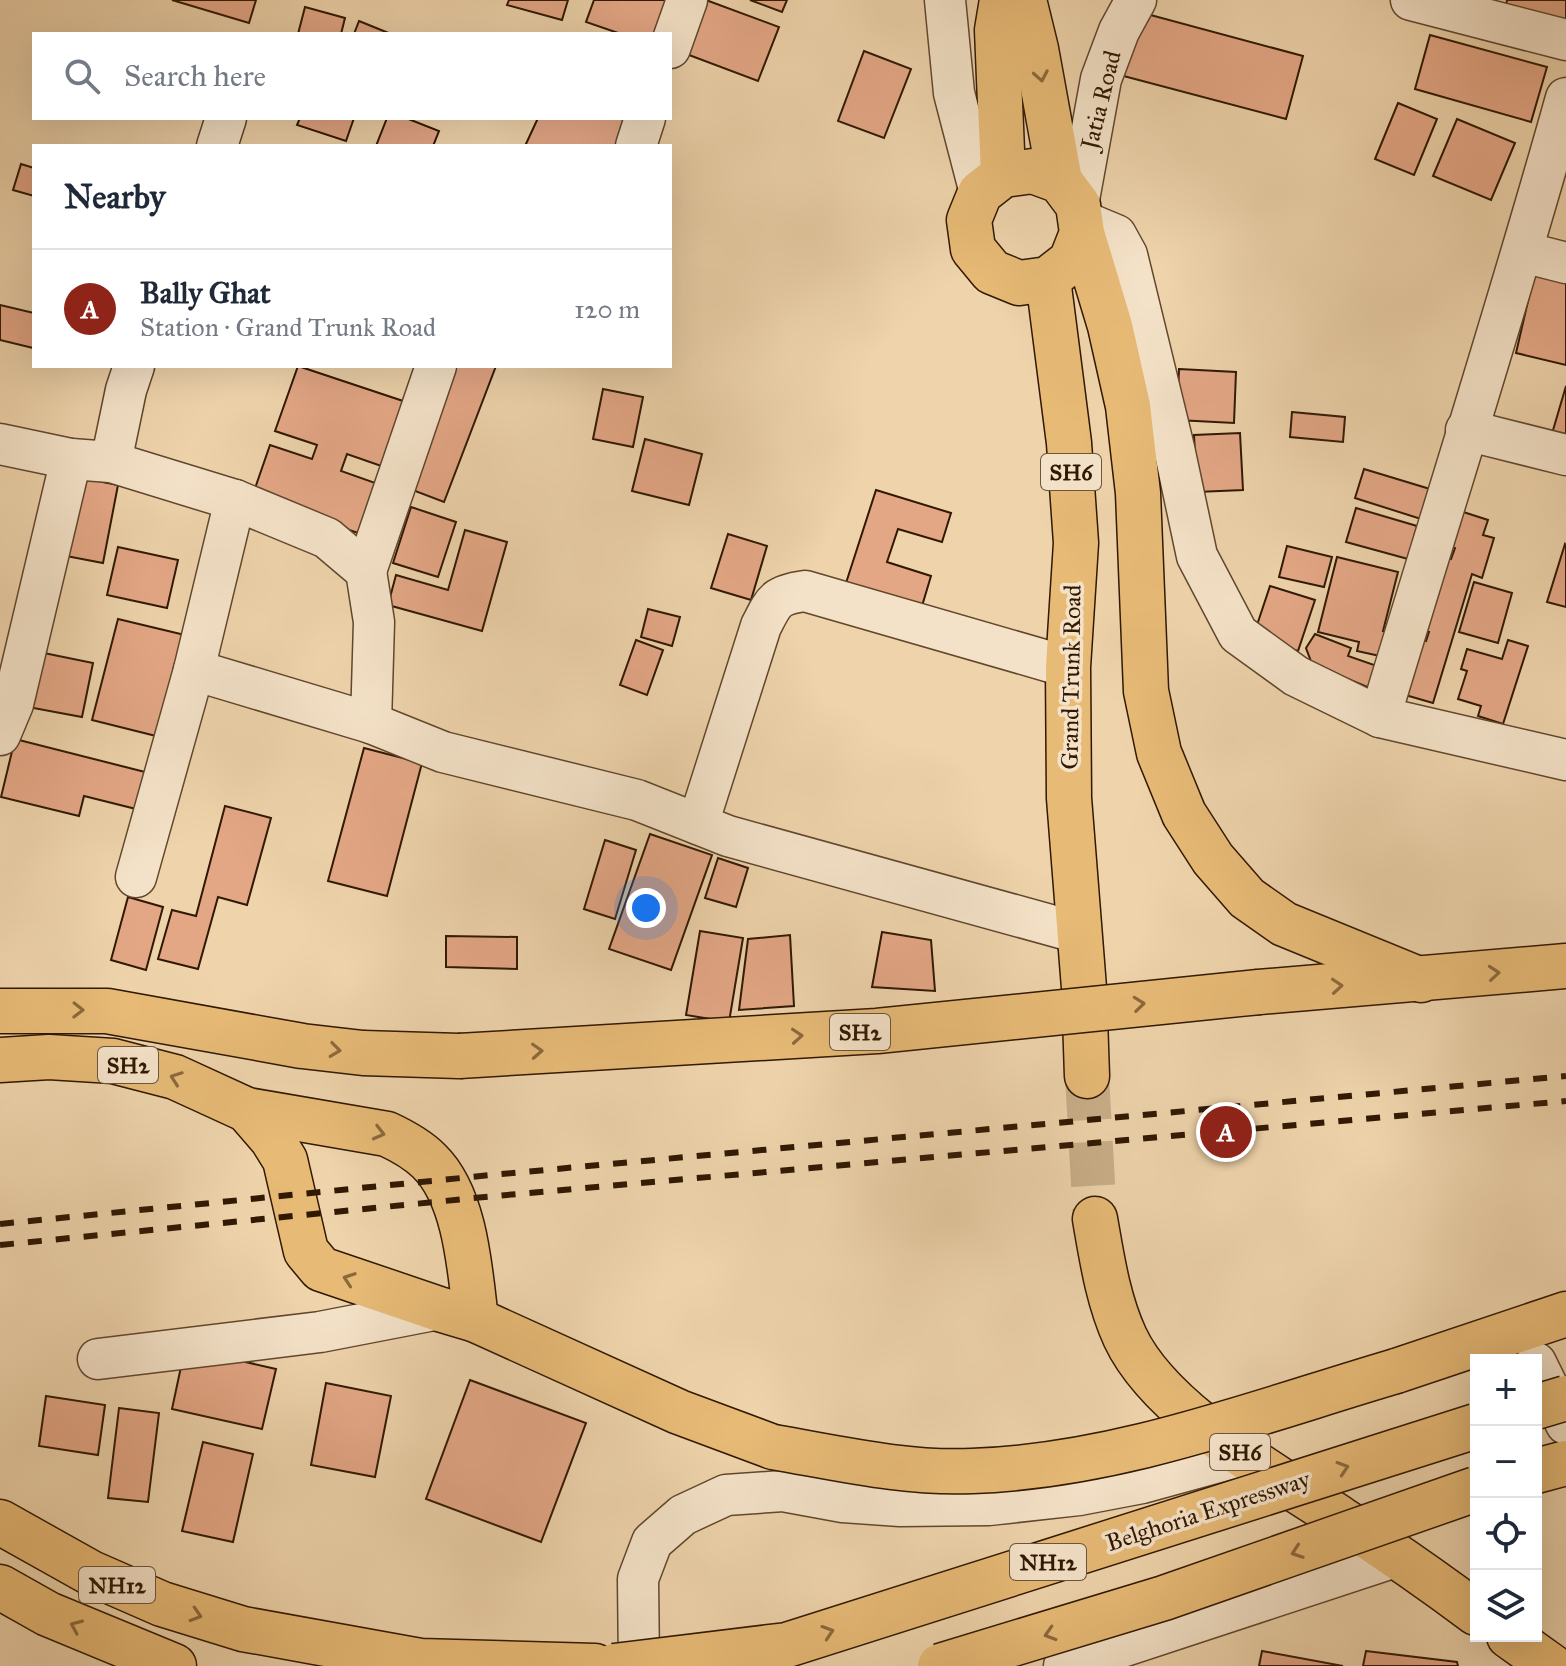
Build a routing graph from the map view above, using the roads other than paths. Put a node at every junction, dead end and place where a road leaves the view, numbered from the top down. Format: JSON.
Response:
{"nodes":[{"id":1,"x":687,"y":0,"type":"edge"},
{"id":2,"x":945,"y":0,"type":"edge"},
{"id":3,"x":1002,"y":0,"type":"edge"},
{"id":4,"x":1024,"y":0,"type":"edge"},
{"id":5,"x":1136,"y":0,"type":"edge"},
{"id":6,"x":1411,"y":0,"type":"edge"},
{"id":7,"x":1566,"y":40,"type":"edge"},
{"id":8,"x":672,"y":42,"type":"edge"},
{"id":9,"x":1566,"y":98,"type":"edge"},
{"id":10,"x":225,"y":120,"type":"edge"},
{"id":11,"x":644,"y":120,"type":"edge"},
{"id":12,"x":218,"y":144,"type":"edge"},
{"id":13,"x":637,"y":144,"type":"edge"},
{"id":14,"x":992,"y":184,"type":"junction"},
{"id":15,"x":1075,"y":210,"type":"junction"},
{"id":16,"x":1523,"y":252,"type":"junction"},
{"id":17,"x":1566,"y":263,"type":"edge"},
{"id":18,"x":1048,"y":279,"type":"junction"},
{"id":19,"x":133,"y":368,"type":"edge"},
{"id":20,"x":435,"y":368,"type":"edge"},
{"id":21,"x":1466,"y":430,"type":"junction"},
{"id":22,"x":0,"y":444,"type":"edge"},
{"id":23,"x":1566,"y":455,"type":"edge"},
{"id":24,"x":71,"y":459,"type":"junction"},
{"id":25,"x":111,"y":462,"type":"junction"},
{"id":26,"x":235,"y":500,"type":"junction"},
{"id":27,"x":366,"y":571,"type":"junction"},
{"id":28,"x":1068,"y":667,"type":"junction"},
{"id":29,"x":194,"y":670,"type":"junction"},
{"id":30,"x":1380,"y":717,"type":"junction"},
{"id":31,"x":371,"y":723,"type":"junction"},
{"id":32,"x":0,"y":735,"type":"edge"},
{"id":33,"x":1566,"y":760,"type":"edge"},
{"id":34,"x":698,"y":824,"type":"junction"},
{"id":35,"x":136,"y":877,"type":"dead end"},
{"id":36,"x":1079,"y":933,"type":"junction"},
{"id":37,"x":1566,"y":966,"type":"edge"},
{"id":38,"x":1421,"y":980,"type":"junction"},
{"id":39,"x":0,"y":1011,"type":"edge"},
{"id":40,"x":0,"y":1060,"type":"edge"},
{"id":41,"x":1087,"y":1076,"type":"tunnel mouth"},
{"id":42,"x":247,"y":1110,"type":"junction"},
{"id":43,"x":1095,"y":1219,"type":"tunnel mouth"},
{"id":44,"x":458,"y":1314,"type":"junction"},
{"id":45,"x":1566,"y":1314,"type":"edge"},
{"id":46,"x":1530,"y":1351,"type":"edge"},
{"id":47,"x":98,"y":1359,"type":"dead end"},
{"id":48,"x":1566,"y":1398,"type":"edge"},
{"id":49,"x":1542,"y":1405,"type":"edge"},
{"id":50,"x":1566,"y":1424,"type":"edge"},
{"id":51,"x":1470,"y":1428,"type":"edge"},
{"id":52,"x":1244,"y":1455,"type":"junction"},
{"id":53,"x":1566,"y":1463,"type":"edge"},
{"id":54,"x":1542,"y":1469,"type":"edge"},
{"id":55,"x":1470,"y":1491,"type":"edge"},
{"id":56,"x":0,"y":1522,"type":"edge"},
{"id":57,"x":1398,"y":1556,"type":"junction"},
{"id":58,"x":0,"y":1587,"type":"edge"},
{"id":59,"x":1470,"y":1609,"type":"edge"},
{"id":60,"x":1517,"y":1642,"type":"edge"},
{"id":61,"x":1110,"y":1658,"type":"edge"},
{"id":62,"x":174,"y":1666,"type":"edge"},
{"id":63,"x":595,"y":1666,"type":"edge"},
{"id":64,"x":614,"y":1666,"type":"edge"},
{"id":65,"x":639,"y":1666,"type":"edge"},
{"id":66,"x":940,"y":1666,"type":"edge"},
{"id":67,"x":1064,"y":1666,"type":"edge"},
{"id":68,"x":1551,"y":1666,"type":"edge"}],
"edges":[{"from":1,"to":8,"type":"street"},
{"from":2,"to":14,"type":"street"},
{"from":3,"to":14,"type":"main road"},
{"from":4,"to":15,"type":"main road","one_way":true},
{"from":5,"to":15,"type":"street","name":"Jatia Road"},
{"from":6,"to":7,"type":"street"},
{"from":9,"to":16,"type":"street"},
{"from":10,"to":12,"type":"street"},
{"from":11,"to":13,"type":"street"},
{"from":14,"to":15,"type":"main road"},
{"from":14,"to":18,"type":"main road"},
{"from":15,"to":18,"type":"main road"},
{"from":15,"to":30,"type":"street"},
{"from":15,"to":38,"type":"main road"},
{"from":16,"to":17,"type":"street"},
{"from":16,"to":21,"type":"street"},
{"from":18,"to":28,"type":"main road","name":"Grand Trunk Road","number":"SH6"},
{"from":19,"to":25,"type":"street"},
{"from":20,"to":27,"type":"street"},
{"from":21,"to":23,"type":"street"},
{"from":21,"to":30,"type":"street"},
{"from":22,"to":24,"type":"street"},
{"from":24,"to":25,"type":"street"},
{"from":24,"to":32,"type":"street"},
{"from":25,"to":26,"type":"street"},
{"from":26,"to":27,"type":"street"},
{"from":26,"to":29,"type":"street"},
{"from":27,"to":31,"type":"street"},
{"from":28,"to":34,"type":"street"},
{"from":28,"to":36,"type":"main road","name":"Grand Trunk Road","number":"SH6"},
{"from":29,"to":31,"type":"street"},
{"from":29,"to":35,"type":"street"},
{"from":30,"to":33,"type":"street"},
{"from":31,"to":34,"type":"street"},
{"from":34,"to":36,"type":"street"},
{"from":36,"to":41,"type":"main road","name":"Grand Trunk Road","number":"SH6"},
{"from":38,"to":37,"type":"main road","one_way":true},
{"from":39,"to":38,"type":"main road","number":"SH2","one_way":true,"bridge":true},
{"from":42,"to":40,"type":"main road","number":"SH2","one_way":true},
{"from":44,"to":42,"type":"main road","number":"SH2","one_way":true},
{"from":42,"to":44,"type":"main road","one_way":true},
{"from":43,"to":52,"type":"main road","number":"SH6"},
{"from":44,"to":46,"type":"main road","number":"SH2","bridge":true},
{"from":44,"to":47,"type":"street"},
{"from":45,"to":46,"type":"main road","number":"SH2"},
{"from":46,"to":50,"type":"street"},
{"from":48,"to":49,"type":"main road","bridge":true},
{"from":64,"to":51,"type":"main road","name":"Belghoria Expressway","number":"NH12","one_way":true,"bridge":true},
{"from":52,"to":57,"type":"main road","number":"SH6"},
{"from":52,"to":65,"type":"street"},
{"from":53,"to":54,"type":"main road"},
{"from":55,"to":66,"type":"main road","one_way":true,"bridge":true},
{"from":56,"to":63,"type":"main road","number":"NH12","one_way":true},
{"from":57,"to":59,"type":"main road","number":"SH6"},
{"from":57,"to":61,"type":"street"},
{"from":62,"to":58,"type":"main road","number":"NH12","one_way":true},
{"from":60,"to":68,"type":"main road"},
{"from":61,"to":67,"type":"street"}]}
